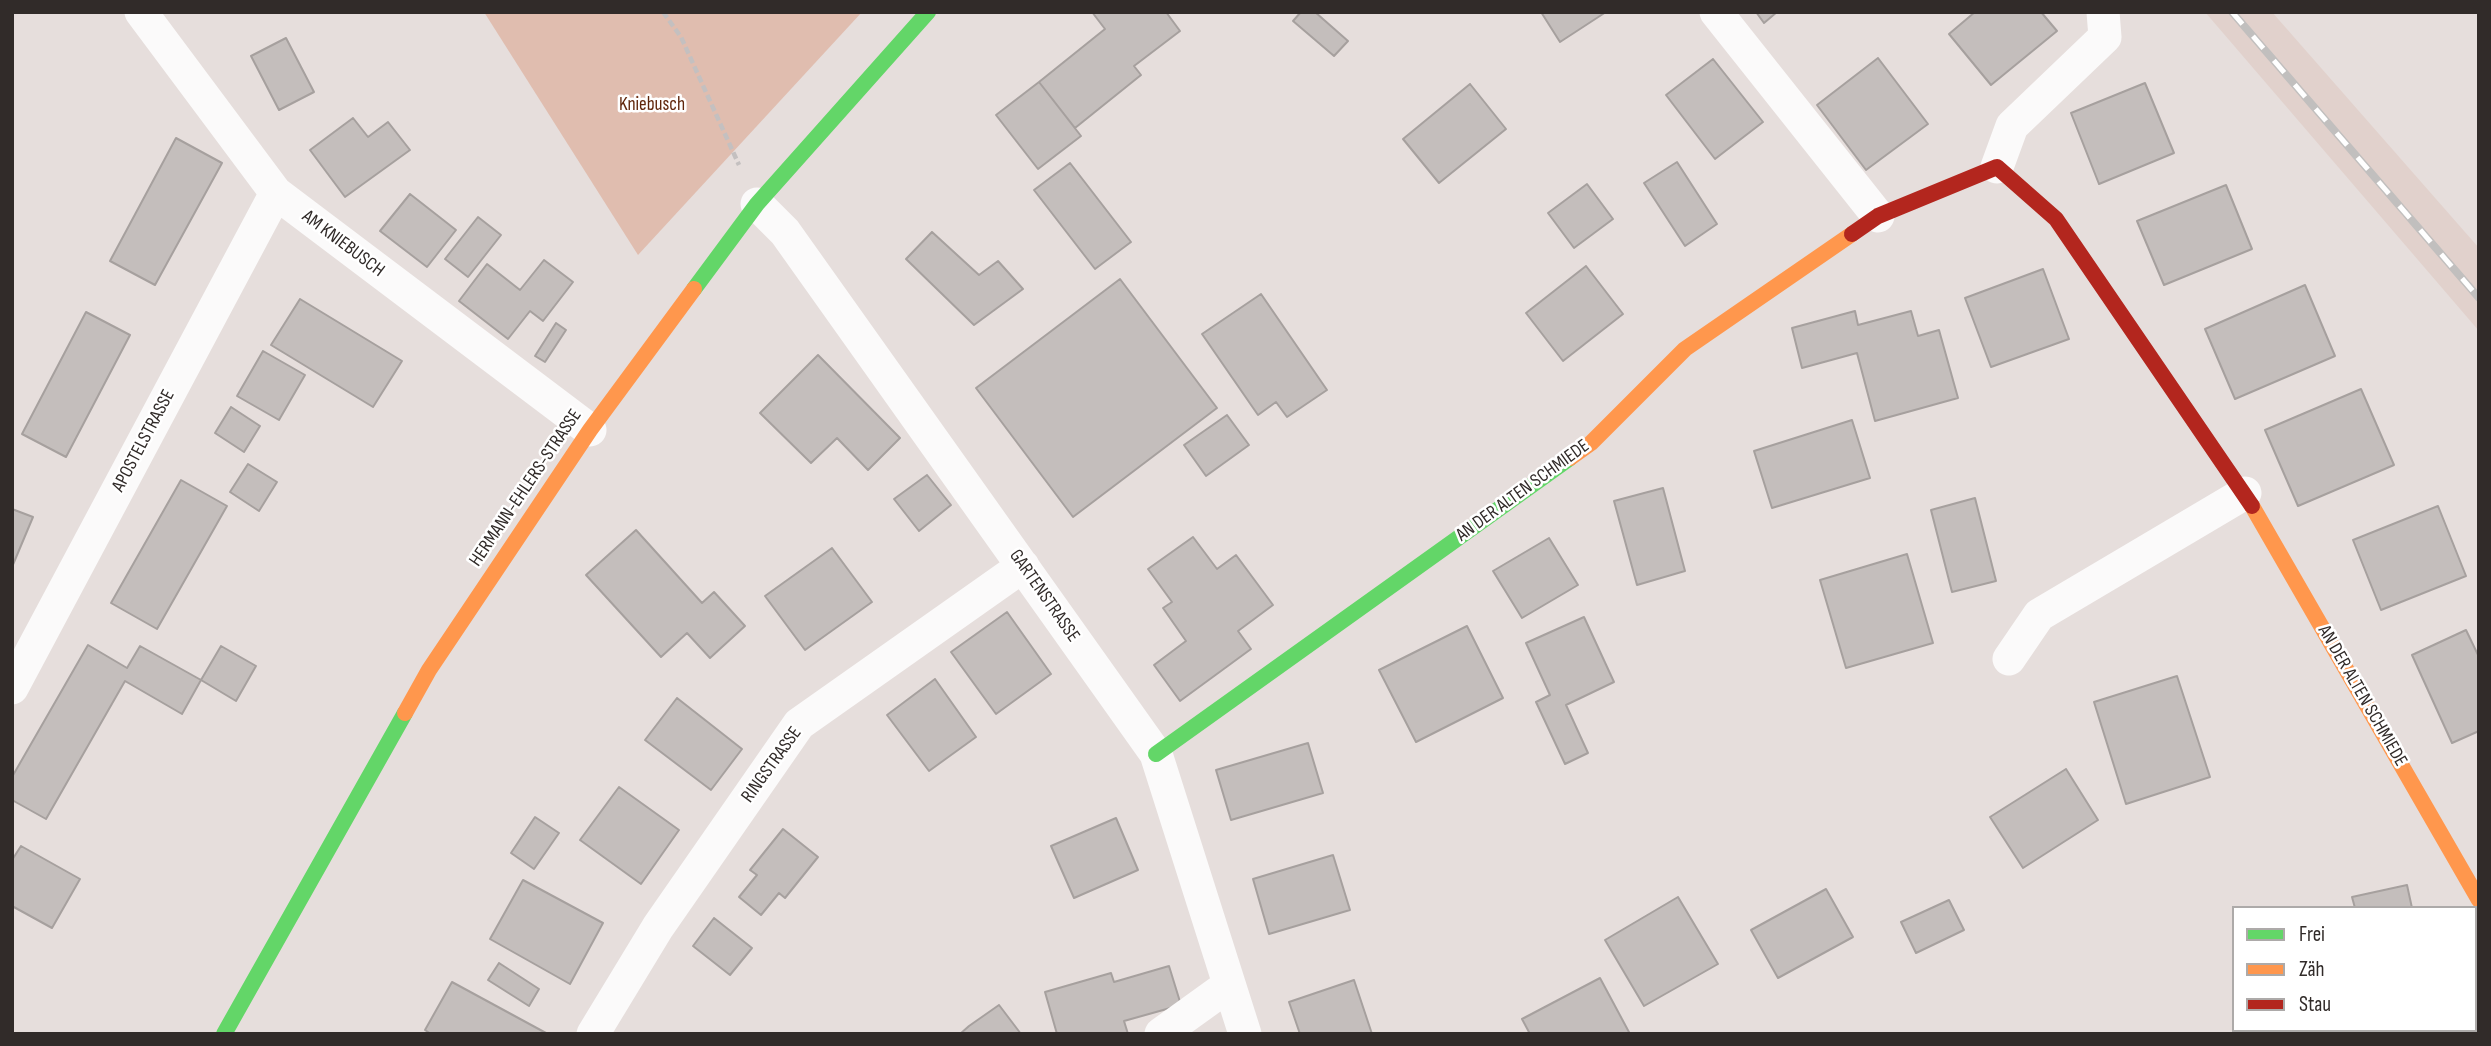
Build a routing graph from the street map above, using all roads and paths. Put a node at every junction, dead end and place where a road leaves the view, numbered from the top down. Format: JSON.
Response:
{"nodes":[{"id":1,"x":141,"y":12,"type":"edge"},
{"id":2,"x":663,"y":12,"type":"edge"},
{"id":3,"x":928,"y":12,"type":"edge"},
{"id":4,"x":1716,"y":12,"type":"edge"},
{"id":5,"x":2103,"y":12,"type":"edge"},
{"id":6,"x":1997,"y":167,"type":"junction"},
{"id":7,"x":276,"y":193,"type":"junction"},
{"id":8,"x":757,"y":204,"type":"junction"},
{"id":9,"x":1878,"y":216,"type":"junction"},
{"id":10,"x":590,"y":430,"type":"junction"},
{"id":11,"x":2245,"y":493,"type":"junction"},
{"id":12,"x":1023,"y":566,"type":"junction"},
{"id":13,"x":2009,"y":659,"type":"dead end"},
{"id":14,"x":12,"y":688,"type":"edge"},
{"id":15,"x":1156,"y":754,"type":"junction"},
{"id":16,"x":2479,"y":900,"type":"edge"},
{"id":17,"x":1229,"y":985,"type":"junction"},
{"id":18,"x":224,"y":1034,"type":"edge"},
{"id":19,"x":593,"y":1034,"type":"edge"},
{"id":20,"x":1161,"y":1034,"type":"edge"},
{"id":21,"x":1245,"y":1034,"type":"edge"}],
"edges":[{"from":1,"to":7,"type":"street","name":"AM KNIEBUSCH"},
{"from":2,"to":8,"type":"path"},
{"from":3,"to":8,"type":"street","name":"HERMANN-EHLERS-STRASSE"},
{"from":4,"to":9,"type":"street"},
{"from":5,"to":6,"type":"street"},
{"from":6,"to":9,"type":"street","name":"AN DER ALTEN SCHMIEDE"},
{"from":6,"to":11,"type":"street","name":"AN DER ALTEN SCHMIEDE"},
{"from":7,"to":10,"type":"street","name":"AM KNIEBUSCH"},
{"from":7,"to":14,"type":"street","name":"APOSTELSTRASSE"},
{"from":8,"to":10,"type":"street","name":"HERMANN-EHLERS-STRASSE"},
{"from":8,"to":12,"type":"street","name":"GARTENSTRASSE"},
{"from":9,"to":15,"type":"street","name":"AN DER ALTEN SCHMIEDE"},
{"from":10,"to":18,"type":"street","name":"HERMANN-EHLERS-STRASSE"},
{"from":11,"to":13,"type":"street"},
{"from":11,"to":16,"type":"street","name":"AN DER ALTEN SCHMIEDE"},
{"from":12,"to":15,"type":"street","name":"GARTENSTRASSE"},
{"from":12,"to":19,"type":"street","name":"RINGSTRASSE"},
{"from":15,"to":17,"type":"street","name":"GARTENSTRASSE"},
{"from":17,"to":20,"type":"street"},
{"from":17,"to":21,"type":"street","name":"GARTENSTRASSE"}]}
